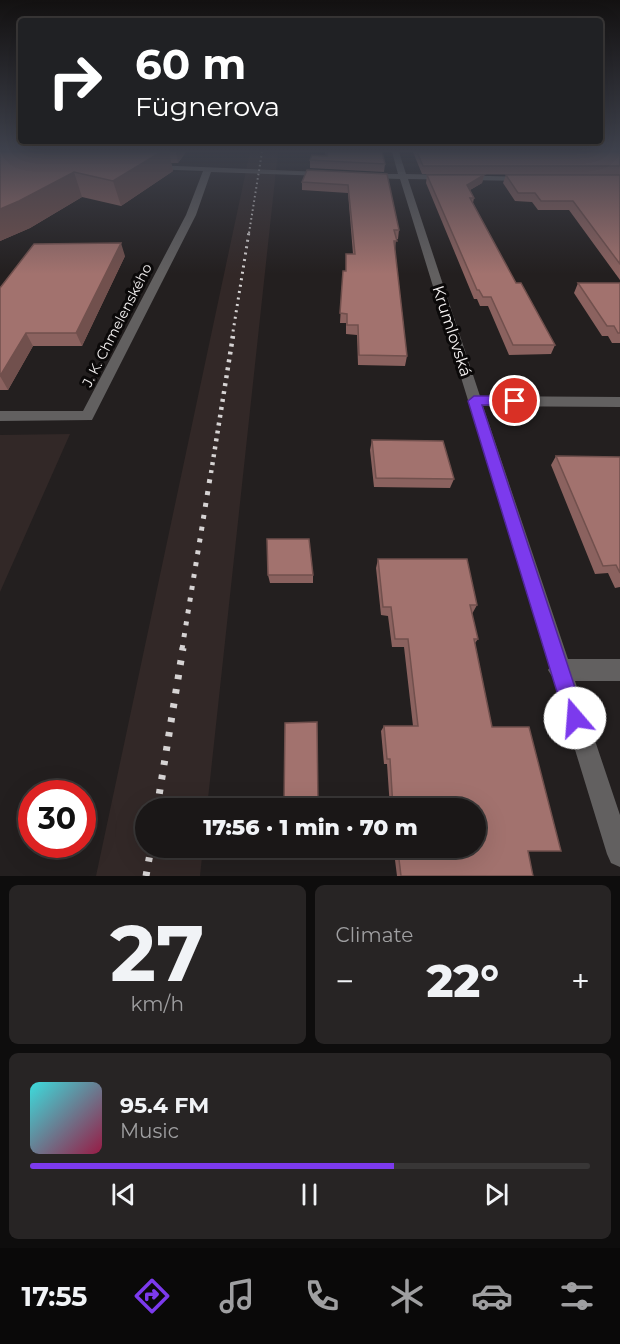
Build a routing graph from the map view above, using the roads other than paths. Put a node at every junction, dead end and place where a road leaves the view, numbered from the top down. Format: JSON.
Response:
{"nodes":[{"id":1,"x":199,"y":193,"type":"edge"},
{"id":2,"x":409,"y":193,"type":"edge"},
{"id":3,"x":474,"y":401,"type":"junction"},
{"id":4,"x":620,"y":402,"type":"edge"},
{"id":5,"x":0,"y":416,"type":"edge"},
{"id":6,"x":560,"y":670,"type":"junction"},
{"id":7,"x":620,"y":670,"type":"edge"},
{"id":8,"x":620,"y":854,"type":"edge"}],
"edges":[{"from":1,"to":5,"type":"street","name":"J. K. Chmelenského"},
{"from":2,"to":3,"type":"street","name":"Krumlovská"},
{"from":3,"to":4,"type":"street"},
{"from":3,"to":6,"type":"street","name":"Krumlovská"},
{"from":6,"to":7,"type":"street"},
{"from":6,"to":8,"type":"street","name":"Krumlovská"}]}
